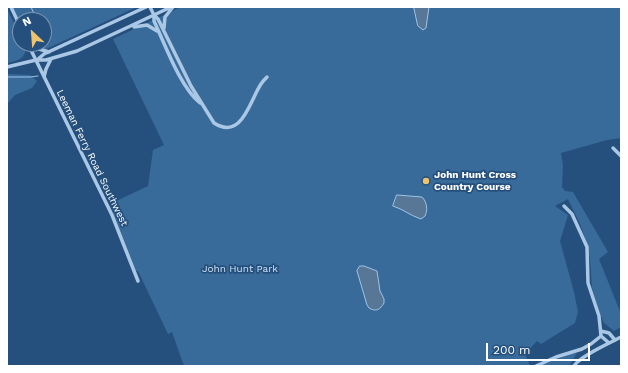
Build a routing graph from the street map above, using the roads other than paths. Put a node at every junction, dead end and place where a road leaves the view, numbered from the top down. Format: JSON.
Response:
{"nodes":[{"id":1,"x":146,"y":7,"type":"edge"},
{"id":2,"x":172,"y":7,"type":"edge"},
{"id":3,"x":151,"y":9,"type":"edge"},
{"id":4,"x":154,"y":15,"type":"junction"},
{"id":5,"x":127,"y":28,"type":"junction"},
{"id":6,"x":164,"y":31,"type":"junction"},
{"id":7,"x":159,"y":33,"type":"junction"},
{"id":8,"x":52,"y":51,"type":"edge"},
{"id":9,"x":32,"y":52,"type":"edge"},
{"id":10,"x":49,"y":52,"type":"edge"},
{"id":11,"x":51,"y":59,"type":"junction"},
{"id":12,"x":36,"y":60,"type":"junction"},
{"id":13,"x":7,"y":67,"type":"edge"},
{"id":14,"x":44,"y":77,"type":"junction"},
{"id":15,"x":267,"y":77,"type":"dead end"},
{"id":16,"x":201,"y":104,"type":"junction"},
{"id":17,"x":613,"y":148,"type":"dead end"},
{"id":18,"x":621,"y":156,"type":"edge"},
{"id":19,"x":564,"y":206,"type":"dead end"},
{"id":20,"x":138,"y":281,"type":"dead end"},
{"id":21,"x":601,"y":330,"type":"junction"},
{"id":22,"x":601,"y":336,"type":"junction"},
{"id":23,"x":621,"y":337,"type":"edge"},
{"id":24,"x":615,"y":340,"type":"junction"},
{"id":25,"x":609,"y":343,"type":"junction"},
{"id":26,"x":536,"y":366,"type":"edge"},
{"id":27,"x":574,"y":366,"type":"edge"}],
"edges":[{"from":1,"to":8,"type":"street"},
{"from":2,"to":4,"type":"street"},
{"from":2,"to":6,"type":"street"},
{"from":3,"to":4,"type":"street"},
{"from":4,"to":5,"type":"street"},
{"from":4,"to":6,"type":"street"},
{"from":4,"to":7,"type":"street"},
{"from":5,"to":7,"type":"street"},
{"from":5,"to":11,"type":"street"},
{"from":6,"to":16,"type":"street"},
{"from":7,"to":16,"type":"street"},
{"from":9,"to":12,"type":"street","name":"Leeman Ferry Road Southwest"},
{"from":10,"to":12,"type":"street"},
{"from":11,"to":12,"type":"street"},
{"from":11,"to":14,"type":"street"},
{"from":12,"to":13,"type":"street"},
{"from":12,"to":14,"type":"street","name":"Leeman Ferry Road Southwest"},
{"from":14,"to":20,"type":"street","name":"Leeman Ferry Road Southwest"},
{"from":15,"to":16,"type":"street"},
{"from":17,"to":18,"type":"street"},
{"from":19,"to":21,"type":"street"},
{"from":21,"to":22,"type":"street"},
{"from":21,"to":24,"type":"street"},
{"from":22,"to":25,"type":"street"},
{"from":22,"to":26,"type":"street"},
{"from":23,"to":24,"type":"street"},
{"from":24,"to":25,"type":"street"},
{"from":25,"to":27,"type":"street"}]}
